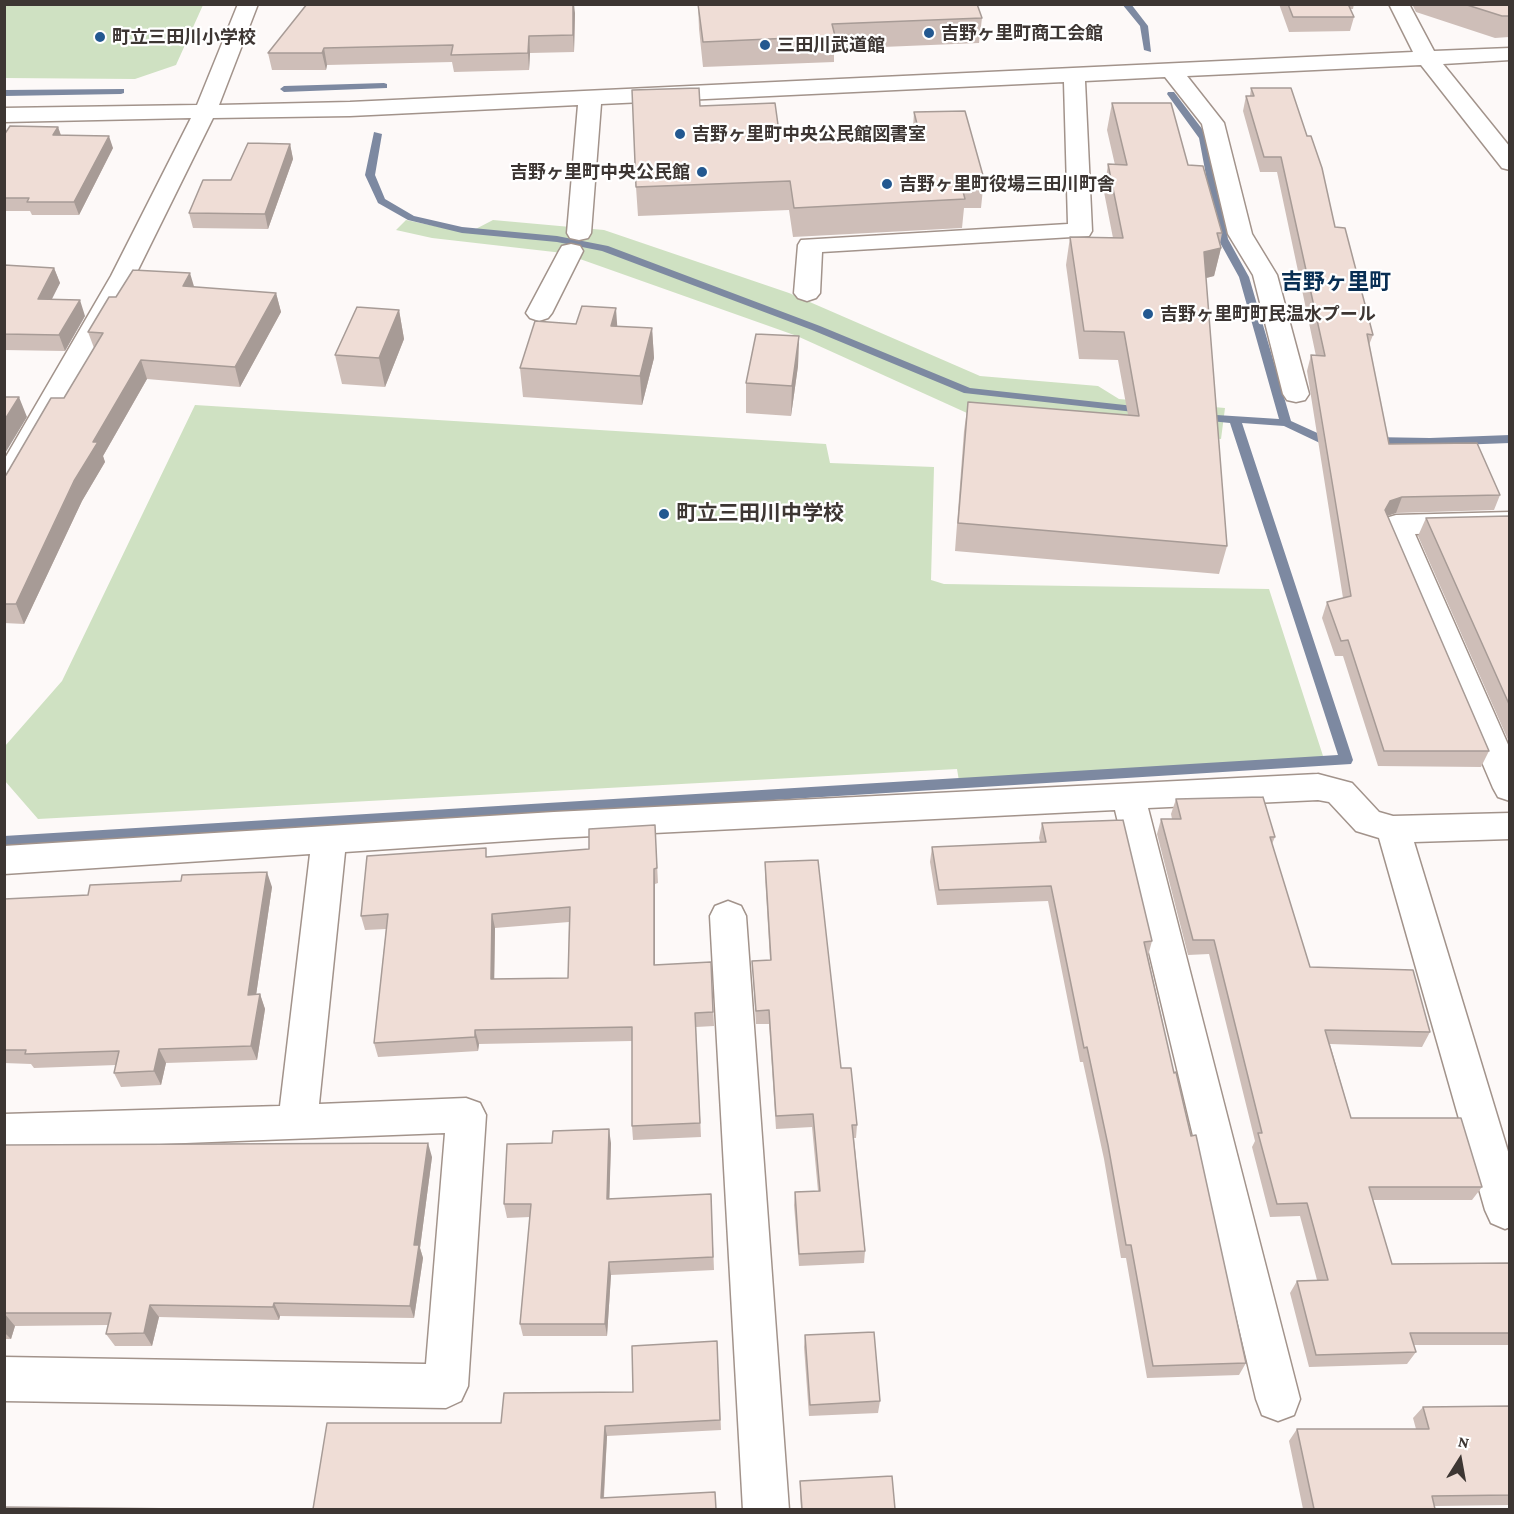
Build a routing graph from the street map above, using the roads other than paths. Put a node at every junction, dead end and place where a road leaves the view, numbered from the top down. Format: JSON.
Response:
{"nodes":[{"id":1,"x":248,"y":4,"type":"edge"},
{"id":2,"x":1399,"y":4,"type":"edge"},
{"id":3,"x":1509,"y":54,"type":"edge"},
{"id":4,"x":1427,"y":58,"type":"junction"},
{"id":5,"x":1170,"y":69,"type":"junction"},
{"id":6,"x":1074,"y":74,"type":"junction"},
{"id":7,"x":590,"y":98,"type":"junction"},
{"id":8,"x":205,"y":112,"type":"junction"},
{"id":9,"x":4,"y":115,"type":"edge"},
{"id":10,"x":1509,"y":163,"type":"edge"},
{"id":11,"x":807,"y":293,"type":"dead end"},
{"id":12,"x":539,"y":313,"type":"dead end"},
{"id":13,"x":1296,"y":394,"type":"dead end"},
{"id":14,"x":4,"y":485,"type":"edge"},
{"id":15,"x":1509,"y":522,"type":"edge"},
{"id":16,"x":1509,"y":788,"type":"edge"},
{"id":17,"x":1128,"y":796,"type":"junction"},
{"id":18,"x":1509,"y":826,"type":"edge"},
{"id":19,"x":1393,"y":829,"type":"junction"},
{"id":20,"x":329,"y":839,"type":"junction"},
{"id":21,"x":4,"y":860,"type":"edge"},
{"id":22,"x":728,"y":916,"type":"dead end"},
{"id":23,"x":298,"y":1123,"type":"junction"},
{"id":24,"x":4,"y":1132,"type":"edge"},
{"id":25,"x":1505,"y":1210,"type":"dead end"},
{"id":26,"x":4,"y":1379,"type":"edge"},
{"id":27,"x":1278,"y":1399,"type":"dead end"},
{"id":28,"x":766,"y":1509,"type":"edge"}],
"edges":[{"from":1,"to":8,"type":"street"},
{"from":2,"to":4,"type":"street"},
{"from":3,"to":4,"type":"street"},
{"from":4,"to":5,"type":"street"},
{"from":4,"to":10,"type":"street"},
{"from":5,"to":6,"type":"street"},
{"from":5,"to":13,"type":"street"},
{"from":6,"to":7,"type":"street"},
{"from":6,"to":11,"type":"street"},
{"from":7,"to":8,"type":"street"},
{"from":7,"to":12,"type":"street"},
{"from":8,"to":9,"type":"street"},
{"from":8,"to":14,"type":"street"},
{"from":15,"to":16,"type":"street"},
{"from":17,"to":19,"type":"street"},
{"from":17,"to":20,"type":"street"},
{"from":17,"to":27,"type":"street"},
{"from":18,"to":19,"type":"street"},
{"from":19,"to":25,"type":"street"},
{"from":20,"to":21,"type":"street"},
{"from":20,"to":23,"type":"street"},
{"from":22,"to":28,"type":"street"},
{"from":23,"to":24,"type":"street"},
{"from":23,"to":26,"type":"street"}]}
